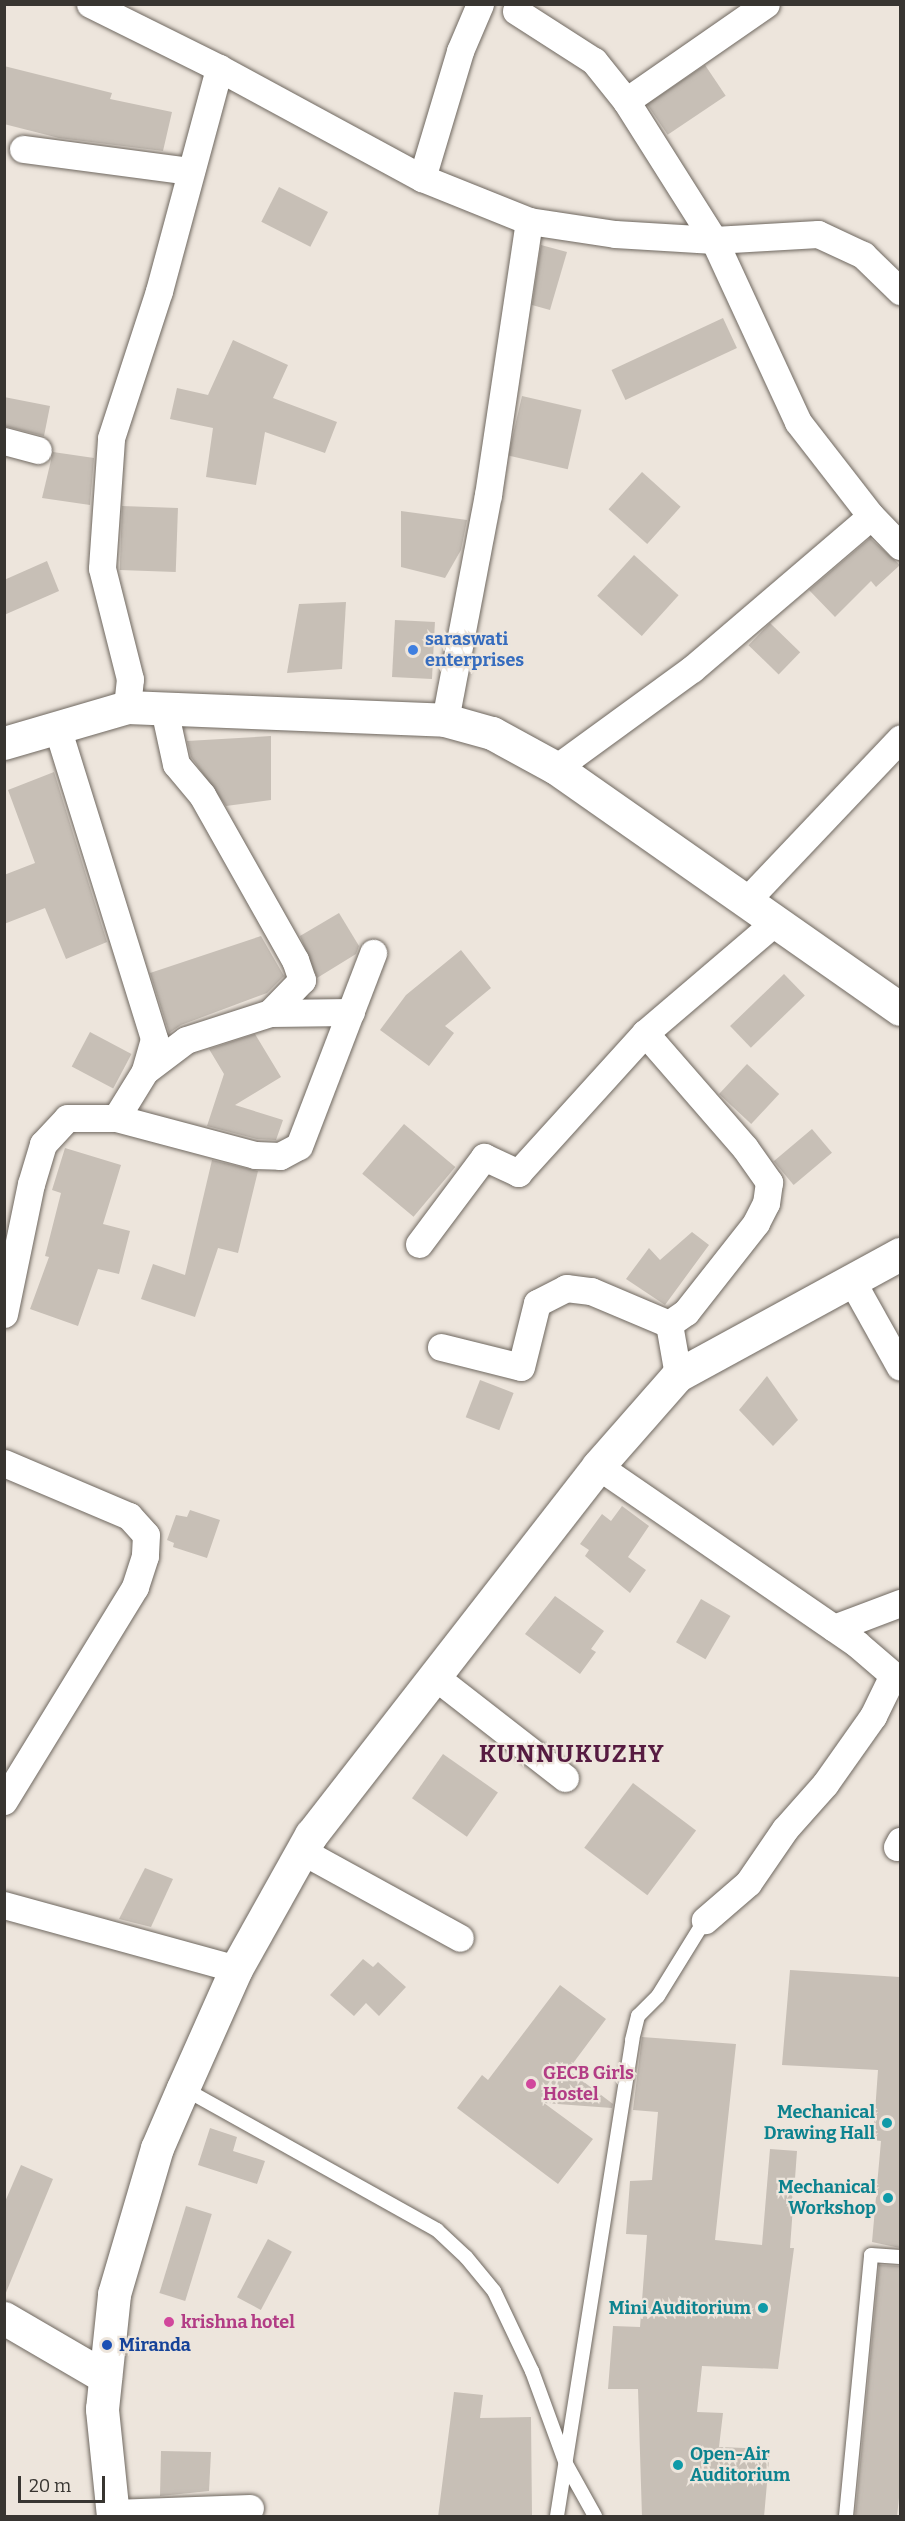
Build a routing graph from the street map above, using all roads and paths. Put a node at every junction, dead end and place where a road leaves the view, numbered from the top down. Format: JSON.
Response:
{"nodes":[{"id":1,"x":90,"y":4,"type":"edge"},
{"id":2,"x":480,"y":4,"type":"edge"},
{"id":3,"x":766,"y":4,"type":"edge"},
{"id":4,"x":514,"y":7,"type":"edge"},
{"id":5,"x":219,"y":68,"type":"junction"},
{"id":6,"x":626,"y":101,"type":"junction"},
{"id":7,"x":23,"y":149,"type":"dead end"},
{"id":8,"x":191,"y":171,"type":"junction"},
{"id":9,"x":422,"y":178,"type":"junction"},
{"id":10,"x":529,"y":221,"type":"junction"},
{"id":11,"x":714,"y":240,"type":"junction"},
{"id":12,"x":900,"y":291,"type":"edge"},
{"id":13,"x":4,"y":441,"type":"edge"},
{"id":14,"x":38,"y":450,"type":"dead end"},
{"id":15,"x":871,"y":516,"type":"junction"},
{"id":16,"x":900,"y":546,"type":"edge"},
{"id":17,"x":127,"y":707,"type":"junction"},
{"id":18,"x":164,"y":709,"type":"junction"},
{"id":19,"x":445,"y":720,"type":"junction"},
{"id":20,"x":57,"y":727,"type":"junction"},
{"id":21,"x":900,"y":739,"type":"edge"},
{"id":22,"x":4,"y":743,"type":"edge"},
{"id":23,"x":556,"y":768,"type":"junction"},
{"id":24,"x":747,"y":901,"type":"junction"},
{"id":25,"x":776,"y":922,"type":"junction"},
{"id":26,"x":373,"y":953,"type":"dead end"},
{"id":27,"x":900,"y":1009,"type":"edge"},
{"id":28,"x":351,"y":1012,"type":"junction"},
{"id":29,"x":270,"y":1013,"type":"junction"},
{"id":30,"x":645,"y":1033,"type":"junction"},
{"id":31,"x":146,"y":1071,"type":"junction"},
{"id":32,"x":116,"y":1119,"type":"junction"},
{"id":33,"x":419,"y":1244,"type":"dead end"},
{"id":34,"x":900,"y":1254,"type":"edge"},
{"id":35,"x":852,"y":1281,"type":"junction"},
{"id":36,"x":4,"y":1314,"type":"edge"},
{"id":37,"x":669,"y":1324,"type":"junction"},
{"id":38,"x":441,"y":1347,"type":"dead end"},
{"id":39,"x":900,"y":1367,"type":"edge"},
{"id":40,"x":678,"y":1375,"type":"junction"},
{"id":41,"x":4,"y":1463,"type":"edge"},
{"id":42,"x":598,"y":1466,"type":"junction"},
{"id":43,"x":900,"y":1603,"type":"edge"},
{"id":44,"x":834,"y":1628,"type":"junction"},
{"id":45,"x":434,"y":1676,"type":"junction"},
{"id":46,"x":897,"y":1680,"type":"edge"},
{"id":47,"x":565,"y":1778,"type":"dead end"},
{"id":48,"x":4,"y":1801,"type":"edge"},
{"id":49,"x":302,"y":1851,"type":"junction"},
{"id":50,"x":4,"y":1905,"type":"edge"},
{"id":51,"x":705,"y":1920,"type":"joint"},
{"id":52,"x":460,"y":1938,"type":"dead end"},
{"id":53,"x":236,"y":1969,"type":"junction"},
{"id":54,"x":183,"y":2088,"type":"junction"},
{"id":55,"x":900,"y":2257,"type":"edge"},
{"id":56,"x":4,"y":2318,"type":"edge"},
{"id":57,"x":105,"y":2377,"type":"junction"},
{"id":58,"x":566,"y":2464,"type":"junction"},
{"id":59,"x":249,"y":2508,"type":"dead end"},
{"id":60,"x":113,"y":2515,"type":"edge"},
{"id":61,"x":557,"y":2517,"type":"edge"},
{"id":62,"x":595,"y":2517,"type":"edge"},
{"id":63,"x":846,"y":2517,"type":"edge"}],
"edges":[{"from":1,"to":5,"type":"street"},
{"from":2,"to":9,"type":"street"},
{"from":3,"to":6,"type":"street"},
{"from":4,"to":6,"type":"street"},
{"from":5,"to":8,"type":"street"},
{"from":5,"to":9,"type":"street"},
{"from":6,"to":11,"type":"street"},
{"from":7,"to":8,"type":"street"},
{"from":8,"to":17,"type":"street"},
{"from":9,"to":10,"type":"street"},
{"from":10,"to":11,"type":"street"},
{"from":10,"to":19,"type":"street"},
{"from":11,"to":12,"type":"street"},
{"from":11,"to":15,"type":"street"},
{"from":13,"to":14,"type":"street"},
{"from":15,"to":16,"type":"street"},
{"from":15,"to":23,"type":"street"},
{"from":17,"to":18,"type":"street"},
{"from":17,"to":20,"type":"street"},
{"from":18,"to":19,"type":"street"},
{"from":18,"to":29,"type":"street"},
{"from":19,"to":23,"type":"street"},
{"from":20,"to":22,"type":"street"},
{"from":20,"to":31,"type":"street"},
{"from":21,"to":24,"type":"street"},
{"from":23,"to":24,"type":"street"},
{"from":24,"to":25,"type":"street"},
{"from":25,"to":27,"type":"street"},
{"from":25,"to":30,"type":"street"},
{"from":26,"to":28,"type":"street"},
{"from":28,"to":29,"type":"street"},
{"from":28,"to":32,"type":"street"},
{"from":29,"to":31,"type":"street"},
{"from":30,"to":33,"type":"street"},
{"from":30,"to":37,"type":"street"},
{"from":31,"to":32,"type":"street"},
{"from":32,"to":36,"type":"street"},
{"from":34,"to":35,"type":"street"},
{"from":35,"to":39,"type":"street"},
{"from":35,"to":40,"type":"street"},
{"from":37,"to":38,"type":"street"},
{"from":37,"to":40,"type":"street"},
{"from":40,"to":42,"type":"street"},
{"from":41,"to":48,"type":"street"},
{"from":42,"to":44,"type":"street"},
{"from":42,"to":45,"type":"street"},
{"from":43,"to":44,"type":"street"},
{"from":44,"to":46,"type":"street"},
{"from":45,"to":47,"type":"street"},
{"from":45,"to":49,"type":"street"},
{"from":46,"to":51,"type":"street"},
{"from":49,"to":52,"type":"street"},
{"from":49,"to":53,"type":"street"},
{"from":50,"to":53,"type":"street"},
{"from":51,"to":58,"type":"lane"},
{"from":53,"to":54,"type":"street"},
{"from":54,"to":57,"type":"street"},
{"from":54,"to":58,"type":"lane"},
{"from":55,"to":63,"type":"lane"},
{"from":56,"to":57,"type":"street"},
{"from":57,"to":60,"type":"street"},
{"from":58,"to":61,"type":"lane"},
{"from":58,"to":62,"type":"lane"},
{"from":59,"to":60,"type":"street"}]}
